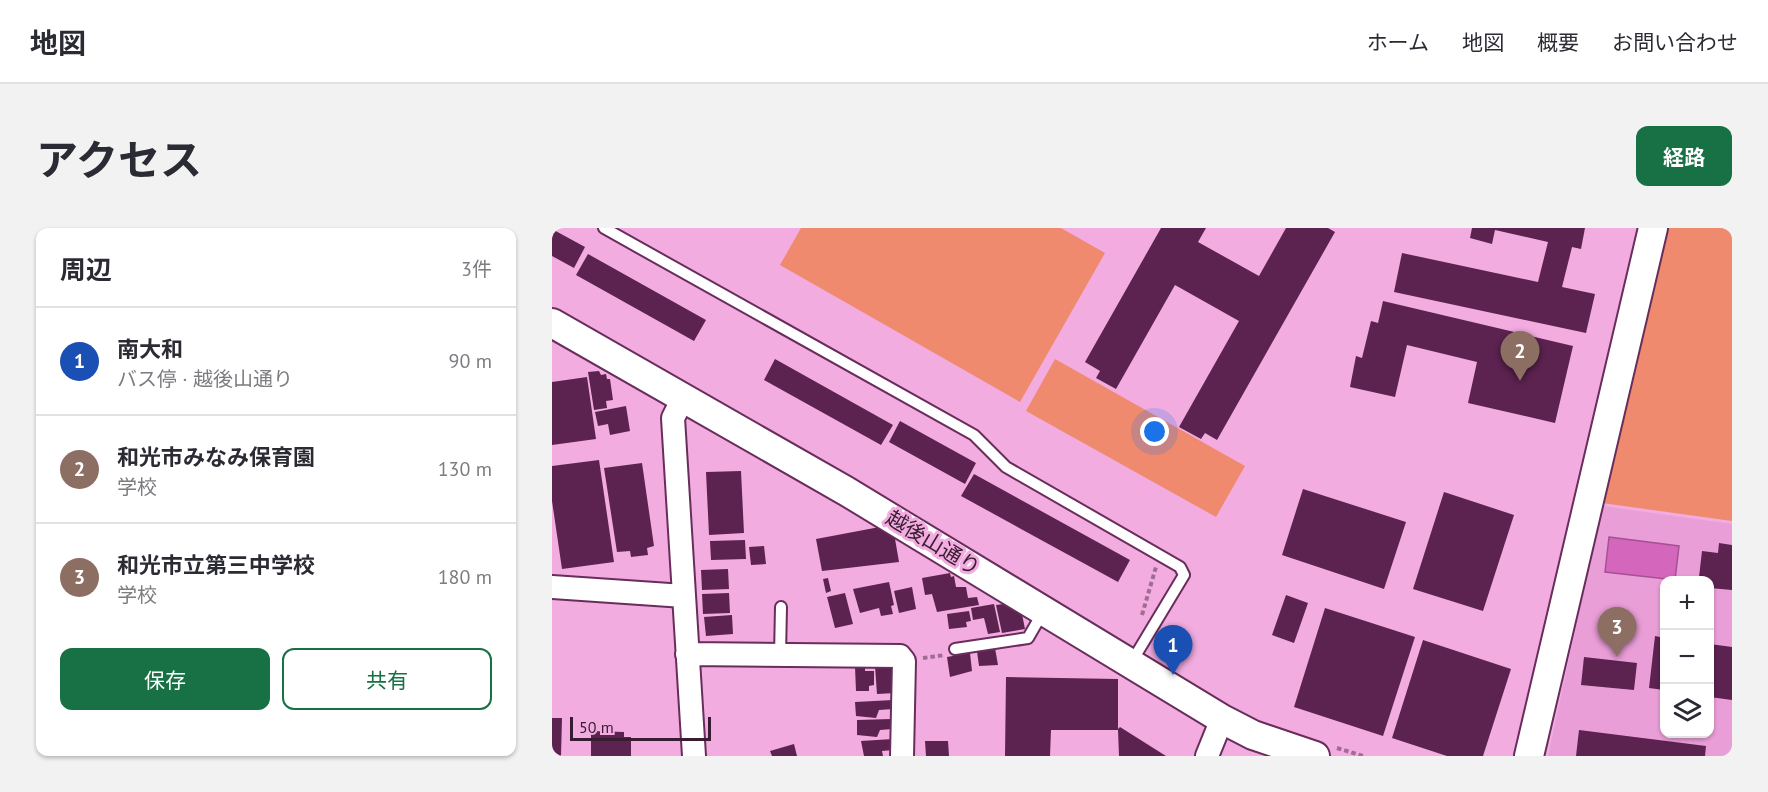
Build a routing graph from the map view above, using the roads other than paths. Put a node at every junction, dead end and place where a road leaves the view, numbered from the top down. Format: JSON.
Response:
{"nodes":[{"id":1,"x":604,"y":228,"type":"edge"},
{"id":2,"x":1653,"y":228,"type":"edge"},
{"id":3,"x":552,"y":323,"type":"edge"},
{"id":4,"x":683,"y":398,"type":"junction"},
{"id":5,"x":552,"y":587,"type":"edge"},
{"id":6,"x":684,"y":596,"type":"junction"},
{"id":7,"x":781,"y":607,"type":"dead end"},
{"id":8,"x":1044,"y":610,"type":"junction"},
{"id":9,"x":955,"y":649,"type":"road end"},
{"id":10,"x":687,"y":654,"type":"junction"},
{"id":11,"x":780,"y":655,"type":"junction"},
{"id":12,"x":1130,"y":664,"type":"junction"},
{"id":13,"x":1222,"y":719,"type":"junction"},
{"id":14,"x":694,"y":756,"type":"edge"},
{"id":15,"x":902,"y":756,"type":"edge"},
{"id":16,"x":1207,"y":756,"type":"edge"},
{"id":17,"x":1316,"y":756,"type":"edge"},
{"id":18,"x":1529,"y":756,"type":"edge"}],
"edges":[{"from":1,"to":12,"type":"lane"},
{"from":2,"to":18,"type":"street"},
{"from":3,"to":4,"type":"street","name":"越後山通り"},
{"from":4,"to":6,"type":"street"},
{"from":4,"to":8,"type":"street","name":"越後山通り"},
{"from":5,"to":6,"type":"street"},
{"from":6,"to":10,"type":"street"},
{"from":7,"to":11,"type":"lane"},
{"from":8,"to":9,"type":"lane"},
{"from":8,"to":12,"type":"street","name":"越後山通り"},
{"from":10,"to":11,"type":"street"},
{"from":10,"to":14,"type":"street"},
{"from":11,"to":15,"type":"street"},
{"from":12,"to":13,"type":"street","name":"越後山通り"},
{"from":13,"to":16,"type":"street"},
{"from":13,"to":17,"type":"street","name":"越後山通り"}]}
